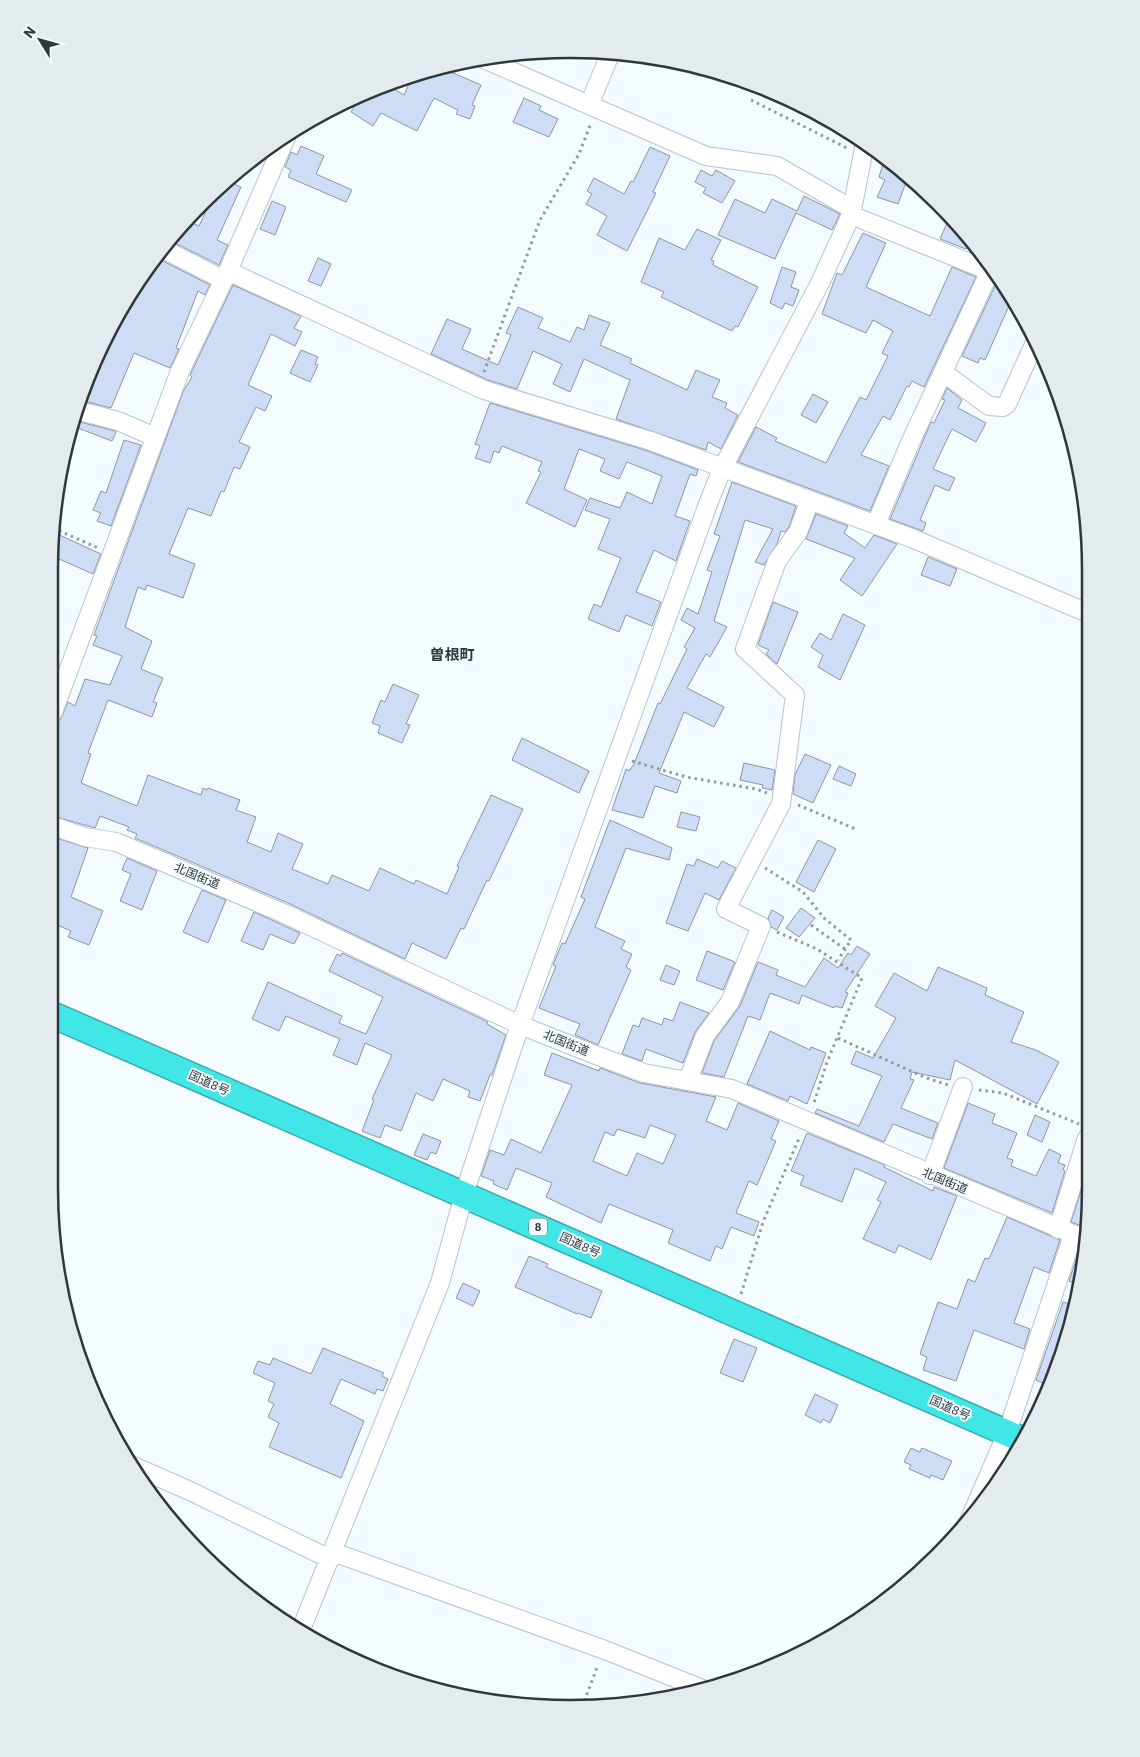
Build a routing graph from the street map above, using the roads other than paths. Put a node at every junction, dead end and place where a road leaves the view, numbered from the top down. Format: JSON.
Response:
{"nodes":[{"id":1,"x":609,"y":59,"type":"edge"},
{"id":2,"x":495,"y":63,"type":"edge"},
{"id":3,"x":593,"y":107,"type":"junction"},
{"id":4,"x":282,"y":146,"type":"edge"},
{"id":5,"x":864,"y":150,"type":"edge"},
{"id":6,"x":852,"y":212,"type":"junction"},
{"id":7,"x":169,"y":251,"type":"edge"},
{"id":8,"x":985,"y":269,"type":"edge"},
{"id":9,"x":226,"y":276,"type":"junction"},
{"id":10,"x":991,"y":278,"type":"edge"},
{"id":11,"x":1032,"y":348,"type":"edge"},
{"id":12,"x":944,"y":373,"type":"junction"},
{"id":13,"x":83,"y":412,"type":"edge"},
{"id":14,"x":155,"y":437,"type":"junction"},
{"id":15,"x":722,"y":469,"type":"junction"},
{"id":16,"x":810,"y":500,"type":"junction"},
{"id":17,"x":876,"y":524,"type":"junction"},
{"id":18,"x":1082,"y":611,"type":"edge"},
{"id":19,"x":58,"y":699,"type":"edge"},
{"id":20,"x":58,"y":828,"type":"edge"},
{"id":21,"x":58,"y":1017,"type":"edge"},
{"id":22,"x":520,"y":1025,"type":"junction"},
{"id":23,"x":688,"y":1080,"type":"junction"},
{"id":24,"x":963,"y":1088,"type":"road end"},
{"id":25,"x":1082,"y":1173,"type":"edge"},
{"id":26,"x":930,"y":1175,"type":"junction"},
{"id":27,"x":464,"y":1194,"type":"junction"},
{"id":28,"x":1073,"y":1235,"type":"edge"},
{"id":29,"x":1015,"y":1437,"type":"edge"},
{"id":30,"x":143,"y":1470,"type":"edge"},
{"id":31,"x":995,"y":1473,"type":"edge"},
{"id":32,"x":331,"y":1555,"type":"junction"},
{"id":33,"x":303,"y":1624,"type":"edge"},
{"id":34,"x":692,"y":1685,"type":"edge"}],
"edges":[{"from":1,"to":3,"type":"street"},
{"from":2,"to":3,"type":"street"},
{"from":3,"to":6,"type":"street"},
{"from":4,"to":9,"type":"street"},
{"from":5,"to":6,"type":"street"},
{"from":6,"to":8,"type":"street"},
{"from":6,"to":15,"type":"street"},
{"from":7,"to":9,"type":"street"},
{"from":9,"to":14,"type":"street"},
{"from":9,"to":15,"type":"street"},
{"from":10,"to":12,"type":"street"},
{"from":11,"to":12,"type":"street"},
{"from":12,"to":17,"type":"street"},
{"from":13,"to":14,"type":"street"},
{"from":14,"to":19,"type":"street"},
{"from":15,"to":16,"type":"street"},
{"from":15,"to":22,"type":"street"},
{"from":16,"to":17,"type":"street"},
{"from":16,"to":23,"type":"street"},
{"from":17,"to":18,"type":"street"},
{"from":20,"to":22,"type":"street","name":"北国街道"},
{"from":21,"to":27,"type":"highway","name":"国道8号","number":"8"},
{"from":22,"to":23,"type":"street","name":"北国街道"},
{"from":22,"to":27,"type":"street"},
{"from":23,"to":26,"type":"street","name":"北国街道"},
{"from":24,"to":26,"type":"street"},
{"from":25,"to":28,"type":"street"},
{"from":26,"to":28,"type":"street","name":"北国街道"},
{"from":27,"to":29,"type":"highway","name":"国道8号","number":"8"},
{"from":27,"to":32,"type":"street"},
{"from":28,"to":29,"type":"street"},
{"from":29,"to":31,"type":"street"},
{"from":30,"to":32,"type":"street"},
{"from":32,"to":33,"type":"street"},
{"from":32,"to":34,"type":"street"}]}
